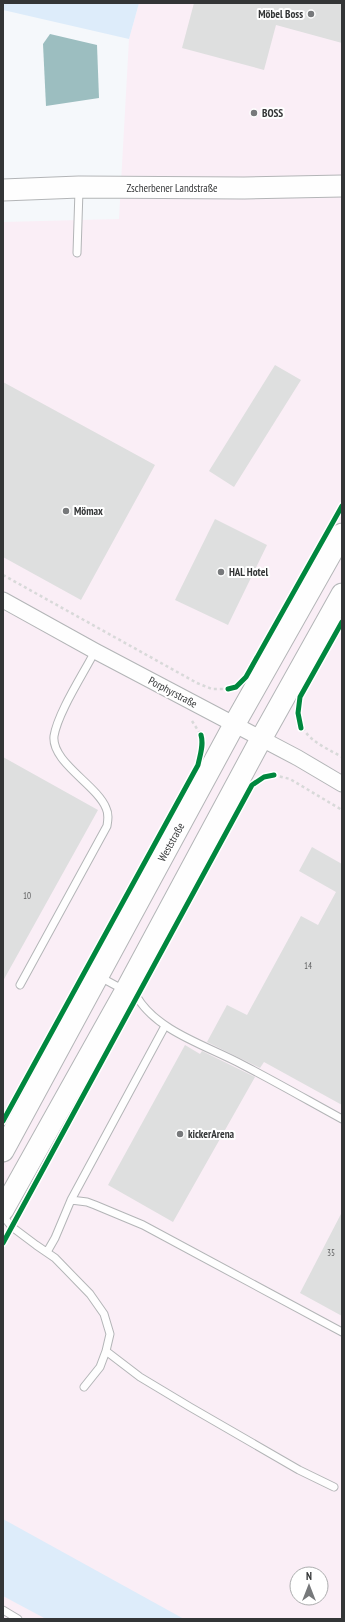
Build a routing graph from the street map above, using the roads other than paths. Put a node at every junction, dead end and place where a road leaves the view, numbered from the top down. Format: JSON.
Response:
{"nodes":[{"id":1,"x":342,"y":186,"type":"edge"},
{"id":2,"x":79,"y":187,"type":"junction"},
{"id":3,"x":3,"y":190,"type":"edge"},
{"id":4,"x":77,"y":253,"type":"dead end"},
{"id":5,"x":342,"y":534,"type":"edge"},
{"id":6,"x":342,"y":594,"type":"edge"},
{"id":7,"x":3,"y":600,"type":"edge"},
{"id":8,"x":95,"y":651,"type":"junction"},
{"id":9,"x":234,"y":725,"type":"junction"},
{"id":10,"x":261,"y":739,"type":"junction"},
{"id":11,"x":342,"y":784,"type":"edge"},
{"id":12,"x":98,"y":976,"type":"junction"},
{"id":13,"x":20,"y":984,"type":"dead end"},
{"id":14,"x":126,"y":990,"type":"junction"},
{"id":15,"x":164,"y":1026,"type":"junction"},
{"id":16,"x":342,"y":1119,"type":"edge"},
{"id":17,"x":3,"y":1151,"type":"edge"},
{"id":18,"x":72,"y":1200,"type":"junction"},
{"id":19,"x":3,"y":1210,"type":"edge"},
{"id":20,"x":3,"y":1216,"type":"edge"},
{"id":21,"x":47,"y":1252,"type":"junction"},
{"id":22,"x":342,"y":1332,"type":"edge"},
{"id":23,"x":106,"y":1351,"type":"junction"},
{"id":24,"x":84,"y":1387,"type":"dead end"},
{"id":25,"x":334,"y":1487,"type":"dead end"},
{"id":26,"x":3,"y":1610,"type":"edge"},
{"id":27,"x":18,"y":1619,"type":"edge"}],
"edges":[{"from":1,"to":2,"type":"main road","name":"Zscherbener Landstraße"},
{"from":2,"to":3,"type":"main road","name":"Zscherbener Landstraße"},
{"from":2,"to":4,"type":"lane"},
{"from":5,"to":9,"type":"main road","name":"Weststraße"},
{"from":6,"to":10,"type":"main road"},
{"from":7,"to":8,"type":"street","name":"Porphyrstraße"},
{"from":8,"to":9,"type":"street","name":"Porphyrstraße"},
{"from":8,"to":13,"type":"lane"},
{"from":9,"to":10,"type":"street","name":"Porphyrstraße"},
{"from":9,"to":12,"type":"main road","name":"Weststraße"},
{"from":10,"to":11,"type":"street","name":"Porphyrstraße"},
{"from":10,"to":14,"type":"main road"},
{"from":12,"to":14,"type":"lane"},
{"from":12,"to":17,"type":"main road","name":"Weststraße"},
{"from":14,"to":15,"type":"lane"},
{"from":14,"to":19,"type":"main road"},
{"from":15,"to":16,"type":"lane"},
{"from":15,"to":18,"type":"lane"},
{"from":18,"to":21,"type":"lane"},
{"from":18,"to":22,"type":"lane"},
{"from":20,"to":21,"type":"lane"},
{"from":21,"to":23,"type":"lane"},
{"from":23,"to":24,"type":"lane"},
{"from":23,"to":25,"type":"lane"},
{"from":26,"to":27,"type":"lane"}]}
